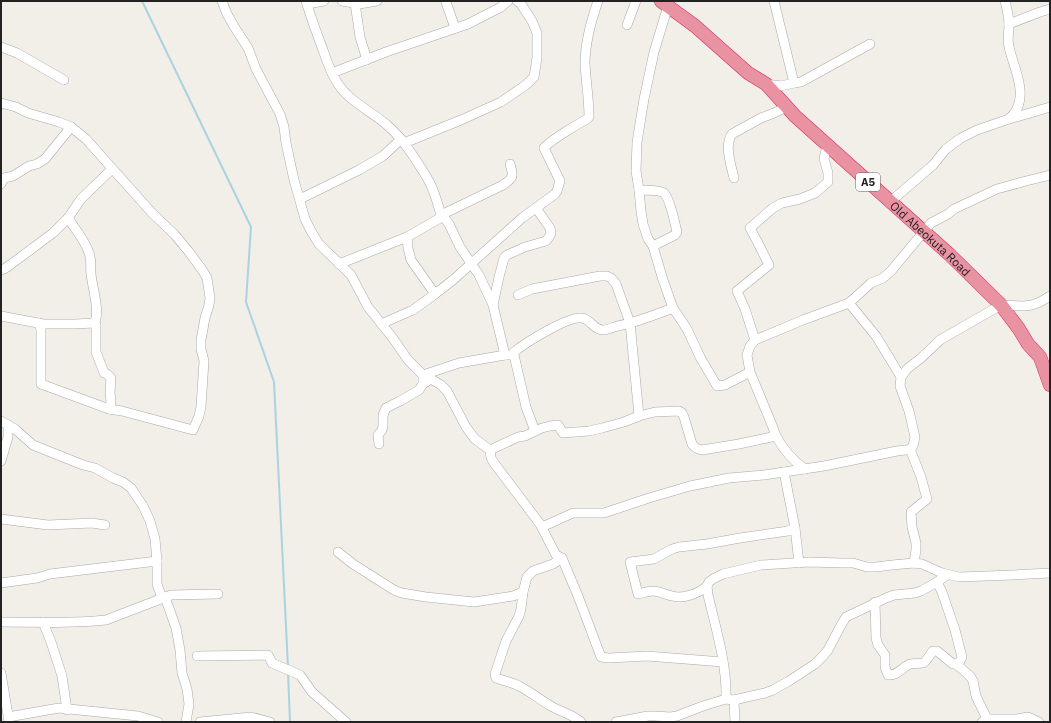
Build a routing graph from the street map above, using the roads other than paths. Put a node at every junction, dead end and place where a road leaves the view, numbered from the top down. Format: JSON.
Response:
{"nodes":[{"id":1,"x":222,"y":1,"type":"edge"},
{"id":2,"x":324,"y":1,"type":"edge"},
{"id":3,"x":342,"y":1,"type":"edge"},
{"id":4,"x":377,"y":1,"type":"edge"},
{"id":5,"x":508,"y":1,"type":"edge"},
{"id":6,"x":517,"y":1,"type":"edge"},
{"id":7,"x":598,"y":1,"type":"edge"},
{"id":8,"x":636,"y":1,"type":"edge"},
{"id":9,"x":774,"y":1,"type":"edge"},
{"id":10,"x":1005,"y":1,"type":"edge"},
{"id":11,"x":307,"y":2,"type":"edge"},
{"id":12,"x":446,"y":2,"type":"edge"},
{"id":13,"x":355,"y":3,"type":"junction"},
{"id":14,"x":665,"y":3,"type":"edge"},
{"id":15,"x":1050,"y":9,"type":"edge"},
{"id":16,"x":1009,"y":24,"type":"junction"},
{"id":17,"x":627,"y":25,"type":"dead end"},
{"id":18,"x":455,"y":28,"type":"junction"},
{"id":19,"x":870,"y":44,"type":"dead end"},
{"id":20,"x":1,"y":47,"type":"edge"},
{"id":21,"x":367,"y":60,"type":"junction"},
{"id":22,"x":332,"y":73,"type":"junction"},
{"id":23,"x":64,"y":80,"type":"dead end"},
{"id":24,"x":794,"y":83,"type":"junction"},
{"id":25,"x":766,"y":84,"type":"junction"},
{"id":26,"x":1,"y":103,"type":"edge"},
{"id":27,"x":787,"y":107,"type":"junction"},
{"id":28,"x":1050,"y":107,"type":"edge"},
{"id":29,"x":1009,"y":118,"type":"junction"},
{"id":30,"x":71,"y":127,"type":"junction"},
{"id":31,"x":402,"y":141,"type":"junction"},
{"id":32,"x":827,"y":145,"type":"junction"},
{"id":33,"x":510,"y":164,"type":"dead end"},
{"id":34,"x":112,"y":170,"type":"junction"},
{"id":35,"x":1050,"y":175,"type":"edge"},
{"id":36,"x":734,"y":178,"type":"dead end"},
{"id":37,"x":2,"y":179,"type":"edge"},
{"id":38,"x":639,"y":190,"type":"junction"},
{"id":39,"x":300,"y":199,"type":"junction"},
{"id":40,"x":890,"y":202,"type":"junction"},
{"id":41,"x":536,"y":208,"type":"junction"},
{"id":42,"x":442,"y":215,"type":"junction"},
{"id":43,"x":68,"y":218,"type":"junction"},
{"id":44,"x":923,"y":232,"type":"junction"},
{"id":45,"x":407,"y":236,"type":"junction"},
{"id":46,"x":653,"y":246,"type":"junction"},
{"id":47,"x":471,"y":263,"type":"junction"},
{"id":48,"x":339,"y":264,"type":"junction"},
{"id":49,"x":1,"y":270,"type":"edge"},
{"id":50,"x":435,"y":294,"type":"junction"},
{"id":51,"x":518,"y":295,"type":"dead end"},
{"id":52,"x":1050,"y":296,"type":"edge"},
{"id":53,"x":849,"y":303,"type":"junction"},
{"id":54,"x":493,"y":305,"type":"junction"},
{"id":55,"x":1002,"y":305,"type":"junction"},
{"id":56,"x":673,"y":308,"type":"junction"},
{"id":57,"x":1,"y":316,"type":"edge"},
{"id":58,"x":39,"y":323,"type":"junction"},
{"id":59,"x":94,"y":323,"type":"junction"},
{"id":60,"x":630,"y":323,"type":"junction"},
{"id":61,"x":381,"y":324,"type":"junction"},
{"id":62,"x":755,"y":340,"type":"junction"},
{"id":63,"x":510,"y":355,"type":"junction"},
{"id":64,"x":750,"y":372,"type":"junction"},
{"id":65,"x":902,"y":377,"type":"junction"},
{"id":66,"x":425,"y":379,"type":"junction"},
{"id":67,"x":1050,"y":385,"type":"edge"},
{"id":68,"x":109,"y":409,"type":"junction"},
{"id":69,"x":639,"y":416,"type":"junction"},
{"id":70,"x":5,"y":423,"type":"edge"},
{"id":71,"x":535,"y":431,"type":"junction"},
{"id":72,"x":776,"y":436,"type":"junction"},
{"id":73,"x":379,"y":444,"type":"dead end"},
{"id":74,"x":910,"y":448,"type":"junction"},
{"id":75,"x":490,"y":450,"type":"junction"},
{"id":76,"x":1,"y":460,"type":"edge"},
{"id":77,"x":805,"y":469,"type":"junction"},
{"id":78,"x":784,"y":472,"type":"junction"},
{"id":79,"x":1,"y":519,"type":"edge"},
{"id":80,"x":105,"y":525,"type":"dead end"},
{"id":81,"x":542,"y":527,"type":"junction"},
{"id":82,"x":795,"y":528,"type":"junction"},
{"id":83,"x":338,"y":552,"type":"dead end"},
{"id":84,"x":562,"y":558,"type":"junction"},
{"id":85,"x":157,"y":561,"type":"junction"},
{"id":86,"x":799,"y":563,"type":"junction"},
{"id":87,"x":914,"y":563,"type":"junction"},
{"id":88,"x":1050,"y":573,"type":"edge"},
{"id":89,"x":947,"y":575,"type":"junction"},
{"id":90,"x":936,"y":582,"type":"junction"},
{"id":91,"x":1,"y":583,"type":"edge"},
{"id":92,"x":707,"y":586,"type":"junction"},
{"id":93,"x":523,"y":592,"type":"junction"},
{"id":94,"x":218,"y":594,"type":"dead end"},
{"id":95,"x":164,"y":597,"type":"junction"},
{"id":96,"x":875,"y":602,"type":"junction"},
{"id":97,"x":1,"y":622,"type":"edge"},
{"id":98,"x":43,"y":622,"type":"junction"},
{"id":99,"x":197,"y":656,"type":"dead end"},
{"id":100,"x":723,"y":662,"type":"junction"},
{"id":101,"x":956,"y":664,"type":"junction"},
{"id":102,"x":1,"y":673,"type":"edge"},
{"id":103,"x":730,"y":700,"type":"junction"},
{"id":104,"x":67,"y":710,"type":"junction"},
{"id":105,"x":9,"y":719,"type":"edge"},
{"id":106,"x":984,"y":721,"type":"edge"},
{"id":107,"x":158,"y":722,"type":"edge"},
{"id":108,"x":186,"y":722,"type":"edge"},
{"id":109,"x":200,"y":722,"type":"edge"},
{"id":110,"x":270,"y":722,"type":"edge"},
{"id":111,"x":346,"y":722,"type":"edge"},
{"id":112,"x":581,"y":722,"type":"edge"},
{"id":113,"x":616,"y":722,"type":"edge"},
{"id":114,"x":736,"y":722,"type":"edge"},
{"id":115,"x":1039,"y":722,"type":"edge"}],
"edges":[{"from":1,"to":39,"type":"street"},
{"from":2,"to":11,"type":"street"},
{"from":3,"to":13,"type":"street"},
{"from":4,"to":13,"type":"street"},
{"from":5,"to":18,"type":"street"},
{"from":6,"to":31,"type":"street"},
{"from":7,"to":41,"type":"street"},
{"from":8,"to":17,"type":"street"},
{"from":9,"to":24,"type":"street"},
{"from":10,"to":16,"type":"street"},
{"from":11,"to":22,"type":"street"},
{"from":12,"to":18,"type":"street"},
{"from":13,"to":21,"type":"street"},
{"from":14,"to":25,"type":"highway","name":"Old Abeokuta Road","number":"A5"},
{"from":14,"to":38,"type":"street"},
{"from":15,"to":16,"type":"street"},
{"from":16,"to":29,"type":"street"},
{"from":18,"to":21,"type":"street"},
{"from":19,"to":24,"type":"street"},
{"from":20,"to":23,"type":"street"},
{"from":21,"to":22,"type":"street"},
{"from":22,"to":31,"type":"street"},
{"from":24,"to":25,"type":"street"},
{"from":25,"to":27,"type":"highway","name":"Old Abeokuta Road","number":"A5"},
{"from":26,"to":30,"type":"street"},
{"from":27,"to":32,"type":"highway","name":"Old Abeokuta Road","number":"A5"},
{"from":27,"to":36,"type":"street"},
{"from":28,"to":29,"type":"street"},
{"from":29,"to":40,"type":"street"},
{"from":30,"to":34,"type":"street"},
{"from":30,"to":37,"type":"street"},
{"from":31,"to":39,"type":"street"},
{"from":31,"to":42,"type":"street"},
{"from":32,"to":40,"type":"highway","name":"Old Abeokuta Road","number":"A5"},
{"from":32,"to":62,"type":"street"},
{"from":33,"to":42,"type":"street"},
{"from":34,"to":43,"type":"street"},
{"from":34,"to":68,"type":"street"},
{"from":35,"to":44,"type":"street"},
{"from":38,"to":46,"type":"street"},
{"from":38,"to":46,"type":"street"},
{"from":39,"to":48,"type":"street"},
{"from":40,"to":44,"type":"highway","name":"Old Abeokuta Road","number":"A5"},
{"from":41,"to":47,"type":"street"},
{"from":41,"to":54,"type":"street"},
{"from":42,"to":45,"type":"street"},
{"from":42,"to":47,"type":"street"},
{"from":43,"to":49,"type":"street"},
{"from":43,"to":59,"type":"street"},
{"from":44,"to":53,"type":"street"},
{"from":44,"to":55,"type":"highway","name":"Old Abeokuta Road","number":"A5"},
{"from":45,"to":48,"type":"street"},
{"from":45,"to":50,"type":"street"},
{"from":46,"to":56,"type":"street"},
{"from":47,"to":50,"type":"street"},
{"from":47,"to":54,"type":"street"},
{"from":48,"to":61,"type":"street"},
{"from":50,"to":61,"type":"street"},
{"from":51,"to":60,"type":"street"},
{"from":52,"to":55,"type":"street"},
{"from":53,"to":62,"type":"street"},
{"from":53,"to":65,"type":"street"},
{"from":54,"to":63,"type":"street"},
{"from":55,"to":65,"type":"street"},
{"from":55,"to":67,"type":"highway","name":"Old Abeokuta Road","number":"A5"},
{"from":56,"to":60,"type":"street"},
{"from":56,"to":64,"type":"street"},
{"from":57,"to":58,"type":"street"},
{"from":58,"to":59,"type":"street"},
{"from":58,"to":68,"type":"street"},
{"from":59,"to":68,"type":"street"},
{"from":60,"to":63,"type":"street"},
{"from":60,"to":69,"type":"street"},
{"from":61,"to":66,"type":"street"},
{"from":62,"to":64,"type":"street"},
{"from":63,"to":66,"type":"street"},
{"from":63,"to":71,"type":"street"},
{"from":64,"to":72,"type":"street"},
{"from":65,"to":74,"type":"street"},
{"from":66,"to":73,"type":"street"},
{"from":66,"to":75,"type":"street"},
{"from":69,"to":71,"type":"street"},
{"from":69,"to":72,"type":"street"},
{"from":70,"to":76,"type":"street"},
{"from":70,"to":85,"type":"street"},
{"from":71,"to":75,"type":"street"},
{"from":72,"to":77,"type":"street"},
{"from":74,"to":77,"type":"street"},
{"from":74,"to":87,"type":"street"},
{"from":75,"to":81,"type":"street"},
{"from":77,"to":78,"type":"street"},
{"from":78,"to":81,"type":"street"},
{"from":78,"to":82,"type":"street"},
{"from":79,"to":80,"type":"street"},
{"from":81,"to":84,"type":"street"},
{"from":82,"to":86,"type":"street"},
{"from":82,"to":92,"type":"street"},
{"from":83,"to":93,"type":"street"},
{"from":84,"to":93,"type":"street"},
{"from":84,"to":100,"type":"street"},
{"from":85,"to":91,"type":"street"},
{"from":85,"to":95,"type":"street"},
{"from":86,"to":87,"type":"street"},
{"from":86,"to":92,"type":"street"},
{"from":87,"to":89,"type":"street"},
{"from":88,"to":89,"type":"street"},
{"from":89,"to":90,"type":"street"},
{"from":90,"to":96,"type":"street"},
{"from":90,"to":101,"type":"street"},
{"from":92,"to":100,"type":"street"},
{"from":93,"to":112,"type":"street"},
{"from":94,"to":95,"type":"street"},
{"from":95,"to":98,"type":"street"},
{"from":95,"to":108,"type":"street"},
{"from":96,"to":101,"type":"street"},
{"from":96,"to":103,"type":"street"},
{"from":97,"to":98,"type":"street"},
{"from":98,"to":104,"type":"street"},
{"from":99,"to":111,"type":"street"},
{"from":100,"to":103,"type":"street"},
{"from":101,"to":106,"type":"street"},
{"from":102,"to":105,"type":"street"},
{"from":103,"to":113,"type":"street"},
{"from":103,"to":114,"type":"street"},
{"from":104,"to":105,"type":"street"},
{"from":104,"to":107,"type":"street"},
{"from":106,"to":115,"type":"street"},
{"from":109,"to":110,"type":"street"}]}
